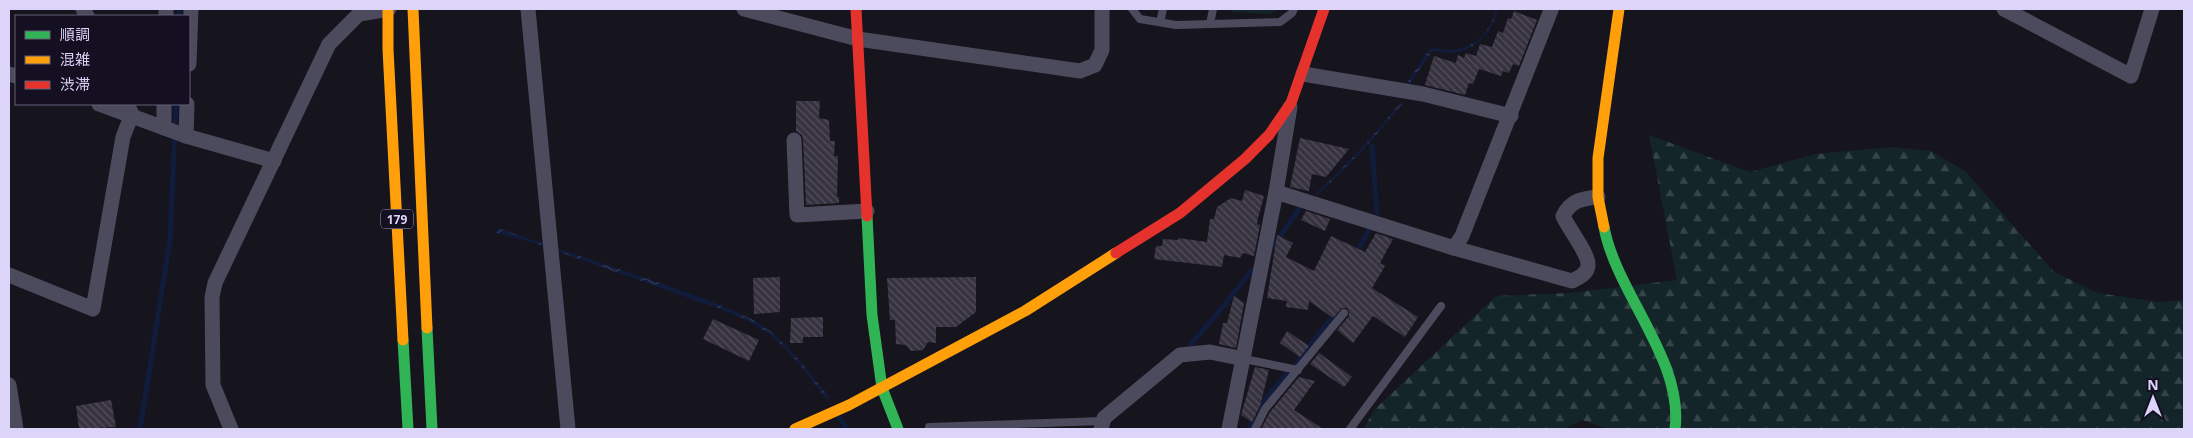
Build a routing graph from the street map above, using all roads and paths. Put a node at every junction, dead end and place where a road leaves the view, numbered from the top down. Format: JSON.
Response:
{"nodes":[{"id":1,"x":191,"y":9,"type":"edge"},
{"id":2,"x":389,"y":9,"type":"edge"},
{"id":3,"x":413,"y":9,"type":"edge"},
{"id":4,"x":528,"y":9,"type":"edge"},
{"id":5,"x":744,"y":9,"type":"edge"},
{"id":6,"x":856,"y":9,"type":"edge"},
{"id":7,"x":1102,"y":9,"type":"edge"},
{"id":8,"x":1132,"y":9,"type":"edge"},
{"id":9,"x":1163,"y":9,"type":"edge"},
{"id":10,"x":1214,"y":9,"type":"edge"},
{"id":11,"x":1294,"y":9,"type":"edge"},
{"id":12,"x":1324,"y":9,"type":"edge"},
{"id":13,"x":1550,"y":9,"type":"edge"},
{"id":14,"x":1619,"y":9,"type":"edge"},
{"id":15,"x":2004,"y":9,"type":"edge"},
{"id":16,"x":2152,"y":9,"type":"edge"},
{"id":17,"x":1160,"y":22,"type":"junction"},
{"id":18,"x":1210,"y":24,"type":"junction"},
{"id":19,"x":190,"y":36,"type":"edge"},
{"id":20,"x":858,"y":39,"type":"junction"},
{"id":21,"x":1302,"y":74,"type":"junction"},
{"id":22,"x":1291,"y":103,"type":"junction"},
{"id":23,"x":105,"y":105,"type":"edge"},
{"id":24,"x":164,"y":105,"type":"edge"},
{"id":25,"x":187,"y":105,"type":"edge"},
{"id":26,"x":129,"y":109,"type":"edge"},
{"id":27,"x":1511,"y":116,"type":"junction"},
{"id":28,"x":164,"y":128,"type":"junction"},
{"id":29,"x":186,"y":136,"type":"junction"},
{"id":30,"x":794,"y":140,"type":"dead end"},
{"id":31,"x":274,"y":161,"type":"junction"},
{"id":32,"x":1276,"y":192,"type":"junction"},
{"id":33,"x":1598,"y":197,"type":"junction"},
{"id":34,"x":866,"y":211,"type":"junction"},
{"id":35,"x":1454,"y":248,"type":"junction"},
{"id":36,"x":9,"y":275,"type":"edge"},
{"id":37,"x":1441,"y":306,"type":"dead end"},
{"id":38,"x":1344,"y":313,"type":"dead end"},
{"id":39,"x":1244,"y":359,"type":"junction"},
{"id":40,"x":1298,"y":370,"type":"junction"},
{"id":41,"x":9,"y":385,"type":"edge"},
{"id":42,"x":882,"y":388,"type":"junction"},
{"id":43,"x":13,"y":421,"type":"edge"},
{"id":44,"x":1102,"y":425,"type":"edge"},
{"id":45,"x":929,"y":427,"type":"dead end"},
{"id":46,"x":231,"y":429,"type":"edge"},
{"id":47,"x":408,"y":429,"type":"edge"},
{"id":48,"x":432,"y":429,"type":"edge"},
{"id":49,"x":568,"y":429,"type":"edge"},
{"id":50,"x":795,"y":429,"type":"edge"},
{"id":51,"x":898,"y":429,"type":"edge"},
{"id":52,"x":1229,"y":429,"type":"edge"},
{"id":53,"x":1255,"y":429,"type":"edge"},
{"id":54,"x":1350,"y":429,"type":"edge"},
{"id":55,"x":1675,"y":429,"type":"edge"}],
"edges":[{"from":1,"to":19,"type":"street"},
{"from":2,"to":31,"type":"street"},
{"from":2,"to":47,"type":"main road","number":"179"},
{"from":3,"to":48,"type":"main road","number":"179"},
{"from":4,"to":49,"type":"street"},
{"from":5,"to":20,"type":"street"},
{"from":6,"to":20,"type":"main road"},
{"from":7,"to":20,"type":"street"},
{"from":8,"to":17,"type":"lane"},
{"from":9,"to":17,"type":"lane"},
{"from":10,"to":18,"type":"lane"},
{"from":11,"to":18,"type":"lane"},
{"from":12,"to":21,"type":"main road"},
{"from":13,"to":27,"type":"street"},
{"from":14,"to":33,"type":"main road"},
{"from":15,"to":16,"type":"street"},
{"from":17,"to":18,"type":"lane"},
{"from":20,"to":34,"type":"main road"},
{"from":21,"to":22,"type":"main road"},
{"from":21,"to":27,"type":"street"},
{"from":22,"to":32,"type":"street"},
{"from":22,"to":42,"type":"main road"},
{"from":23,"to":26,"type":"street"},
{"from":24,"to":28,"type":"street"},
{"from":25,"to":29,"type":"street"},
{"from":26,"to":28,"type":"street"},
{"from":26,"to":36,"type":"street"},
{"from":27,"to":35,"type":"street"},
{"from":28,"to":29,"type":"street"},
{"from":29,"to":31,"type":"street"},
{"from":30,"to":34,"type":"street"},
{"from":31,"to":46,"type":"street"},
{"from":32,"to":35,"type":"street"},
{"from":32,"to":39,"type":"street"},
{"from":33,"to":35,"type":"street"},
{"from":33,"to":55,"type":"main road"},
{"from":34,"to":42,"type":"main road"},
{"from":37,"to":54,"type":"lane"},
{"from":38,"to":40,"type":"lane"},
{"from":39,"to":40,"type":"lane"},
{"from":39,"to":44,"type":"street"},
{"from":39,"to":52,"type":"street"},
{"from":40,"to":53,"type":"lane"},
{"from":41,"to":43,"type":"street"},
{"from":42,"to":50,"type":"main road"},
{"from":42,"to":51,"type":"main road"},
{"from":44,"to":45,"type":"lane"}]}
